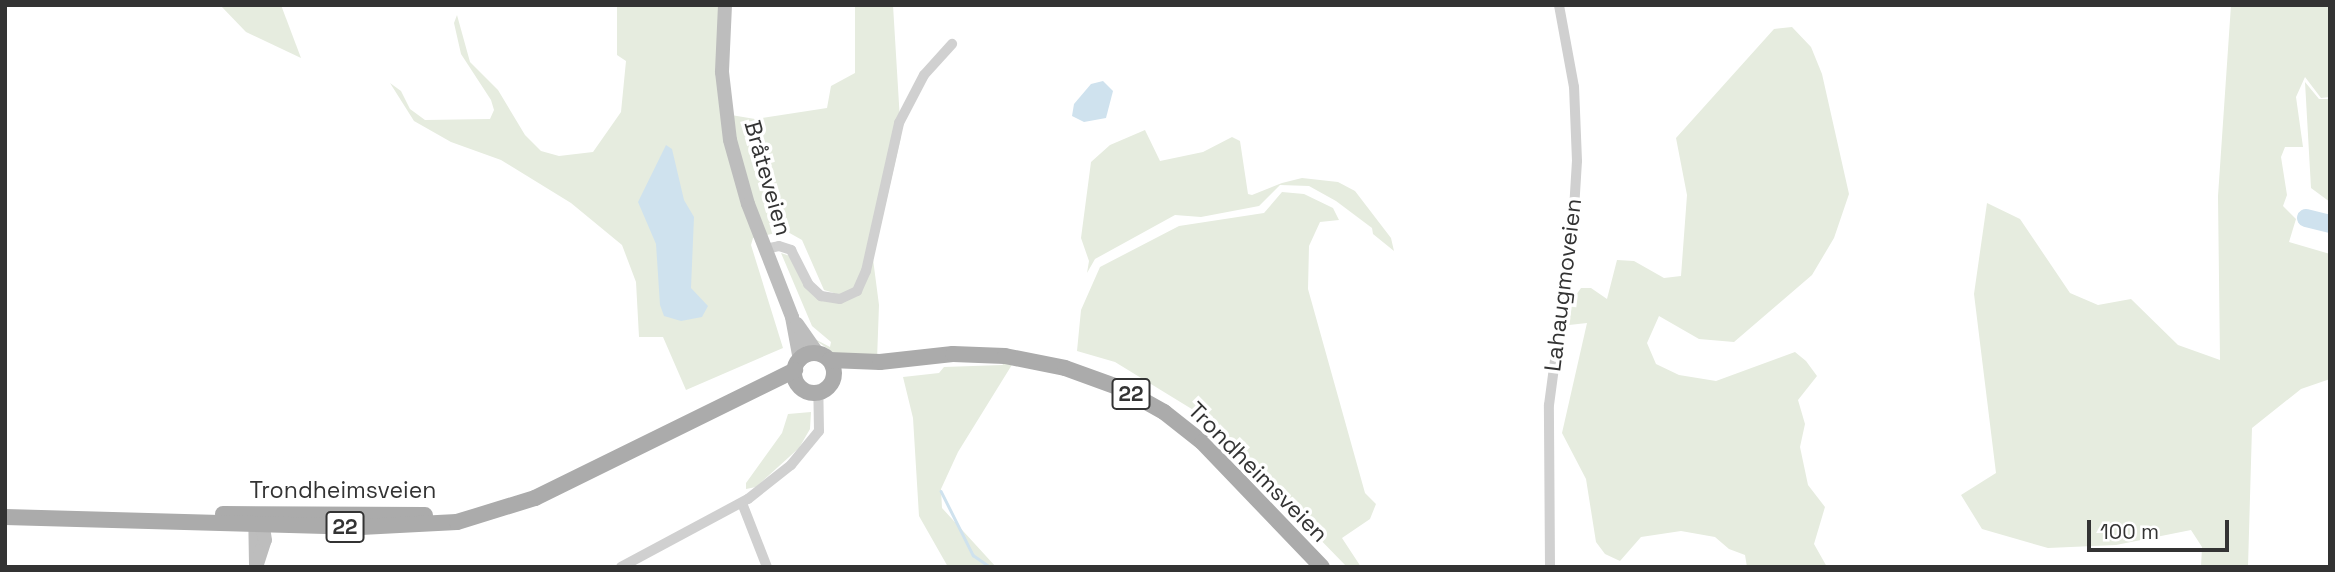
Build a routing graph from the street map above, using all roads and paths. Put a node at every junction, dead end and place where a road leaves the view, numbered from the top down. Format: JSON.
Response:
{"nodes":[{"id":1,"x":725,"y":5,"type":"edge"},
{"id":2,"x":1559,"y":5,"type":"edge"},
{"id":3,"x":953,"y":44,"type":"dead end"},
{"id":4,"x":765,"y":249,"type":"junction"},
{"id":5,"x":792,"y":317,"type":"junction"},
{"id":6,"x":823,"y":357,"type":"junction"},
{"id":7,"x":880,"y":362,"type":"junction"},
{"id":8,"x":798,"y":372,"type":"junction"},
{"id":9,"x":833,"y":379,"type":"junction"},
{"id":10,"x":818,"y":392,"type":"junction"},
{"id":11,"x":741,"y":503,"type":"junction"},
{"id":12,"x":5,"y":517,"type":"edge"},
{"id":13,"x":261,"y":521,"type":"junction"},
{"id":14,"x":256,"y":566,"type":"edge"},
{"id":15,"x":621,"y":567,"type":"edge"},
{"id":16,"x":766,"y":567,"type":"edge"},
{"id":17,"x":1322,"y":567,"type":"edge"},
{"id":18,"x":1550,"y":567,"type":"edge"}],
"edges":[{"from":1,"to":4,"type":"main road","name":"Bråteveien"},
{"from":2,"to":18,"type":"street","name":"Lahaugmoveien"},
{"from":3,"to":4,"type":"street"},
{"from":4,"to":5,"type":"main road","name":"Bråteveien"},
{"from":5,"to":6,"type":"main road","name":"Bråteveien"},
{"from":5,"to":8,"type":"main road","name":"Bråteveien"},
{"from":6,"to":7,"type":"main road","name":"Trondheimsveien","number":"22"},
{"from":6,"to":8,"type":"main road","number":"22"},
{"from":6,"to":9,"type":"main road"},
{"from":7,"to":9,"type":"main road","name":"Trondheimsveien","number":"22"},
{"from":7,"to":17,"type":"main road","name":"Trondheimsveien","number":"22"},
{"from":8,"to":10,"type":"main road"},
{"from":8,"to":13,"type":"main road","name":"Trondheimsveien","number":"22"},
{"from":9,"to":10,"type":"main road","number":"22"},
{"from":10,"to":11,"type":"street"},
{"from":11,"to":15,"type":"street"},
{"from":11,"to":16,"type":"street"},
{"from":12,"to":13,"type":"main road","name":"Trondheimsveien","number":"22"},
{"from":13,"to":14,"type":"main road"}]}
